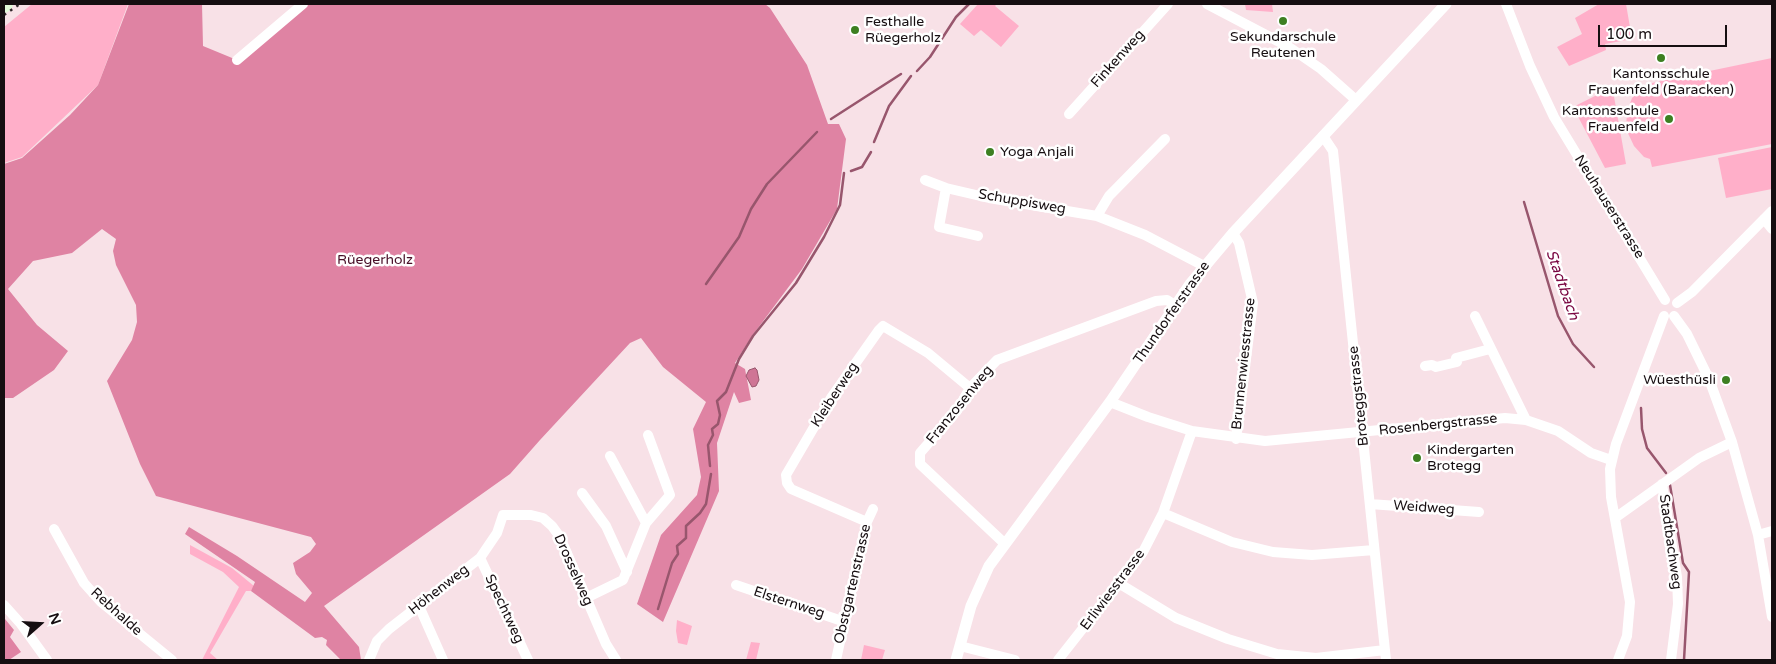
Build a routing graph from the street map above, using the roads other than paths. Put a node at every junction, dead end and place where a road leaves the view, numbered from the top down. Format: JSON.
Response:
{"nodes":[{"id":1,"x":304,"y":4,"type":"edge"},
{"id":2,"x":1168,"y":4,"type":"edge"},
{"id":3,"x":1207,"y":4,"type":"edge"},
{"id":4,"x":1446,"y":4,"type":"edge"},
{"id":5,"x":1506,"y":4,"type":"edge"},
{"id":6,"x":237,"y":60,"type":"dead end"},
{"id":7,"x":1356,"y":100,"type":"junction"},
{"id":8,"x":1068,"y":114,"type":"dead end"},
{"id":9,"x":1323,"y":136,"type":"junction"},
{"id":10,"x":1164,"y":139,"type":"dead end"},
{"id":11,"x":925,"y":180,"type":"dead end"},
{"id":12,"x":946,"y":188,"type":"junction"},
{"id":13,"x":1772,"y":211,"type":"edge"},
{"id":14,"x":1097,"y":216,"type":"junction"},
{"id":15,"x":1764,"y":219,"type":"junction"},
{"id":16,"x":1772,"y":229,"type":"edge"},
{"id":17,"x":1233,"y":233,"type":"junction"},
{"id":18,"x":978,"y":236,"type":"dead end"},
{"id":19,"x":1204,"y":266,"type":"junction"},
{"id":20,"x":1665,"y":300,"type":"junction"},
{"id":21,"x":1677,"y":303,"type":"junction"},
{"id":22,"x":1175,"y":305,"type":"junction"},
{"id":23,"x":1475,"y":316,"type":"dead end"},
{"id":24,"x":1669,"y":316,"type":"junction"},
{"id":25,"x":1490,"y":349,"type":"junction"},
{"id":26,"x":1425,"y":366,"type":"dead end"},
{"id":27,"x":970,"y":388,"type":"junction"},
{"id":28,"x":1110,"y":402,"type":"junction"},
{"id":29,"x":1526,"y":420,"type":"junction"},
{"id":30,"x":1192,"y":431,"type":"junction"},
{"id":31,"x":1362,"y":432,"type":"junction"},
{"id":32,"x":648,"y":435,"type":"dead end"},
{"id":33,"x":1236,"y":439,"type":"junction"},
{"id":34,"x":1732,"y":442,"type":"junction"},
{"id":35,"x":610,"y":456,"type":"dead end"},
{"id":36,"x":1611,"y":460,"type":"junction"},
{"id":37,"x":1662,"y":484,"type":"junction"},
{"id":38,"x":582,"y":494,"type":"dead end"},
{"id":39,"x":1370,"y":504,"type":"junction"},
{"id":40,"x":873,"y":509,"type":"dead end"},
{"id":41,"x":1479,"y":512,"type":"dead end"},
{"id":42,"x":1163,"y":513,"type":"junction"},
{"id":43,"x":503,"y":515,"type":"joint"},
{"id":44,"x":1615,"y":518,"type":"junction"},
{"id":45,"x":867,"y":522,"type":"junction"},
{"id":46,"x":646,"y":523,"type":"junction"},
{"id":47,"x":54,"y":529,"type":"dead end"},
{"id":48,"x":1772,"y":531,"type":"edge"},
{"id":49,"x":1758,"y":535,"type":"junction"},
{"id":50,"x":1004,"y":542,"type":"junction"},
{"id":51,"x":1374,"y":550,"type":"junction"},
{"id":52,"x":480,"y":558,"type":"junction"},
{"id":53,"x":627,"y":572,"type":"junction"},
{"id":54,"x":1120,"y":584,"type":"junction"},
{"id":55,"x":736,"y":585,"type":"dead end"},
{"id":56,"x":586,"y":598,"type":"junction"},
{"id":57,"x":4,"y":605,"type":"edge"},
{"id":58,"x":419,"y":606,"type":"junction"},
{"id":59,"x":1772,"y":617,"type":"edge"},
{"id":60,"x":842,"y":622,"type":"junction"},
{"id":61,"x":960,"y":646,"type":"junction"},
{"id":62,"x":1386,"y":655,"type":"edge"},
{"id":63,"x":48,"y":660,"type":"edge"},
{"id":64,"x":172,"y":660,"type":"edge"},
{"id":65,"x":369,"y":660,"type":"edge"},
{"id":66,"x":443,"y":660,"type":"edge"},
{"id":67,"x":528,"y":660,"type":"edge"},
{"id":68,"x":616,"y":660,"type":"edge"},
{"id":69,"x":836,"y":660,"type":"edge"},
{"id":70,"x":956,"y":660,"type":"edge"},
{"id":71,"x":1015,"y":660,"type":"edge"},
{"id":72,"x":1058,"y":660,"type":"edge"},
{"id":73,"x":1618,"y":660,"type":"edge"},
{"id":74,"x":1671,"y":660,"type":"edge"}],
"edges":[{"from":1,"to":6,"type":"street"},
{"from":2,"to":8,"type":"street","name":"Finkenweg"},
{"from":3,"to":7,"type":"street"},
{"from":4,"to":7,"type":"street","name":"Thundorferstrasse"},
{"from":5,"to":20,"type":"street","name":"Neuhauserstrasse"},
{"from":7,"to":9,"type":"street","name":"Thundorferstrasse"},
{"from":9,"to":17,"type":"street","name":"Thundorferstrasse"},
{"from":9,"to":31,"type":"street","name":"Broteggstrasse"},
{"from":10,"to":14,"type":"street"},
{"from":11,"to":12,"type":"street","name":"Schuppisweg"},
{"from":12,"to":14,"type":"street","name":"Schuppisweg"},
{"from":12,"to":18,"type":"street"},
{"from":13,"to":15,"type":"street"},
{"from":14,"to":19,"type":"street","name":"Schuppisweg"},
{"from":15,"to":16,"type":"street"},
{"from":15,"to":21,"type":"street"},
{"from":17,"to":19,"type":"street","name":"Thundorferstrasse"},
{"from":17,"to":33,"type":"street","name":"Brunnenwiesstrasse"},
{"from":19,"to":22,"type":"street","name":"Thundorferstrasse"},
{"from":20,"to":21,"type":"street"},
{"from":20,"to":24,"type":"street"},
{"from":21,"to":24,"type":"street"},
{"from":22,"to":27,"type":"street","name":"Franzosenweg"},
{"from":22,"to":28,"type":"street","name":"Thundorferstrasse"},
{"from":23,"to":25,"type":"street"},
{"from":24,"to":34,"type":"street"},
{"from":24,"to":36,"type":"street"},
{"from":25,"to":26,"type":"street"},
{"from":25,"to":29,"type":"street"},
{"from":27,"to":45,"type":"street","name":"Kleiberweg"},
{"from":27,"to":50,"type":"street","name":"Franzosenweg"},
{"from":28,"to":30,"type":"street","name":"Rosenbergstrasse"},
{"from":28,"to":50,"type":"street","name":"Thundorferstrasse"},
{"from":29,"to":31,"type":"street","name":"Rosenbergstrasse"},
{"from":29,"to":36,"type":"street","name":"Rosenbergstrasse"},
{"from":30,"to":33,"type":"street","name":"Rosenbergstrasse"},
{"from":30,"to":42,"type":"street","name":"Erliwiesstrasse"},
{"from":31,"to":33,"type":"street","name":"Rosenbergstrasse"},
{"from":31,"to":39,"type":"street","name":"Broteggstrasse"},
{"from":32,"to":46,"type":"street"},
{"from":34,"to":37,"type":"street"},
{"from":34,"to":49,"type":"street"},
{"from":35,"to":46,"type":"street"},
{"from":36,"to":44,"type":"street"},
{"from":37,"to":44,"type":"street"},
{"from":37,"to":74,"type":"street","name":"Stadtbachweg"},
{"from":38,"to":53,"type":"street"},
{"from":39,"to":41,"type":"street","name":"Weidweg"},
{"from":39,"to":51,"type":"street","name":"Broteggstrasse"},
{"from":40,"to":45,"type":"street","name":"Obstgartenstrasse"},
{"from":42,"to":51,"type":"street"},
{"from":42,"to":54,"type":"street","name":"Erliwiesstrasse"},
{"from":43,"to":52,"type":"street","name":"Höhenweg"},
{"from":43,"to":56,"type":"street","name":"Drosselweg"},
{"from":44,"to":73,"type":"street"},
{"from":45,"to":60,"type":"street","name":"Obstgartenstrasse"},
{"from":46,"to":53,"type":"street"},
{"from":47,"to":64,"type":"street","name":"Rebhalde"},
{"from":48,"to":49,"type":"street"},
{"from":49,"to":59,"type":"street"},
{"from":50,"to":61,"type":"street","name":"Thundorferstrasse"},
{"from":51,"to":62,"type":"street","name":"Broteggstrasse"},
{"from":52,"to":58,"type":"street","name":"Höhenweg"},
{"from":52,"to":67,"type":"street","name":"Spechtweg"},
{"from":53,"to":56,"type":"street"},
{"from":54,"to":62,"type":"street"},
{"from":54,"to":72,"type":"street","name":"Erliwiesstrasse"},
{"from":55,"to":60,"type":"street","name":"Elsternweg"},
{"from":56,"to":68,"type":"street","name":"Drosselweg"},
{"from":57,"to":63,"type":"street"},
{"from":58,"to":65,"type":"street","name":"Höhenweg"},
{"from":58,"to":66,"type":"street"},
{"from":60,"to":69,"type":"street","name":"Obstgartenstrasse"},
{"from":61,"to":70,"type":"street","name":"Thundorferstrasse"},
{"from":61,"to":71,"type":"street"}]}
